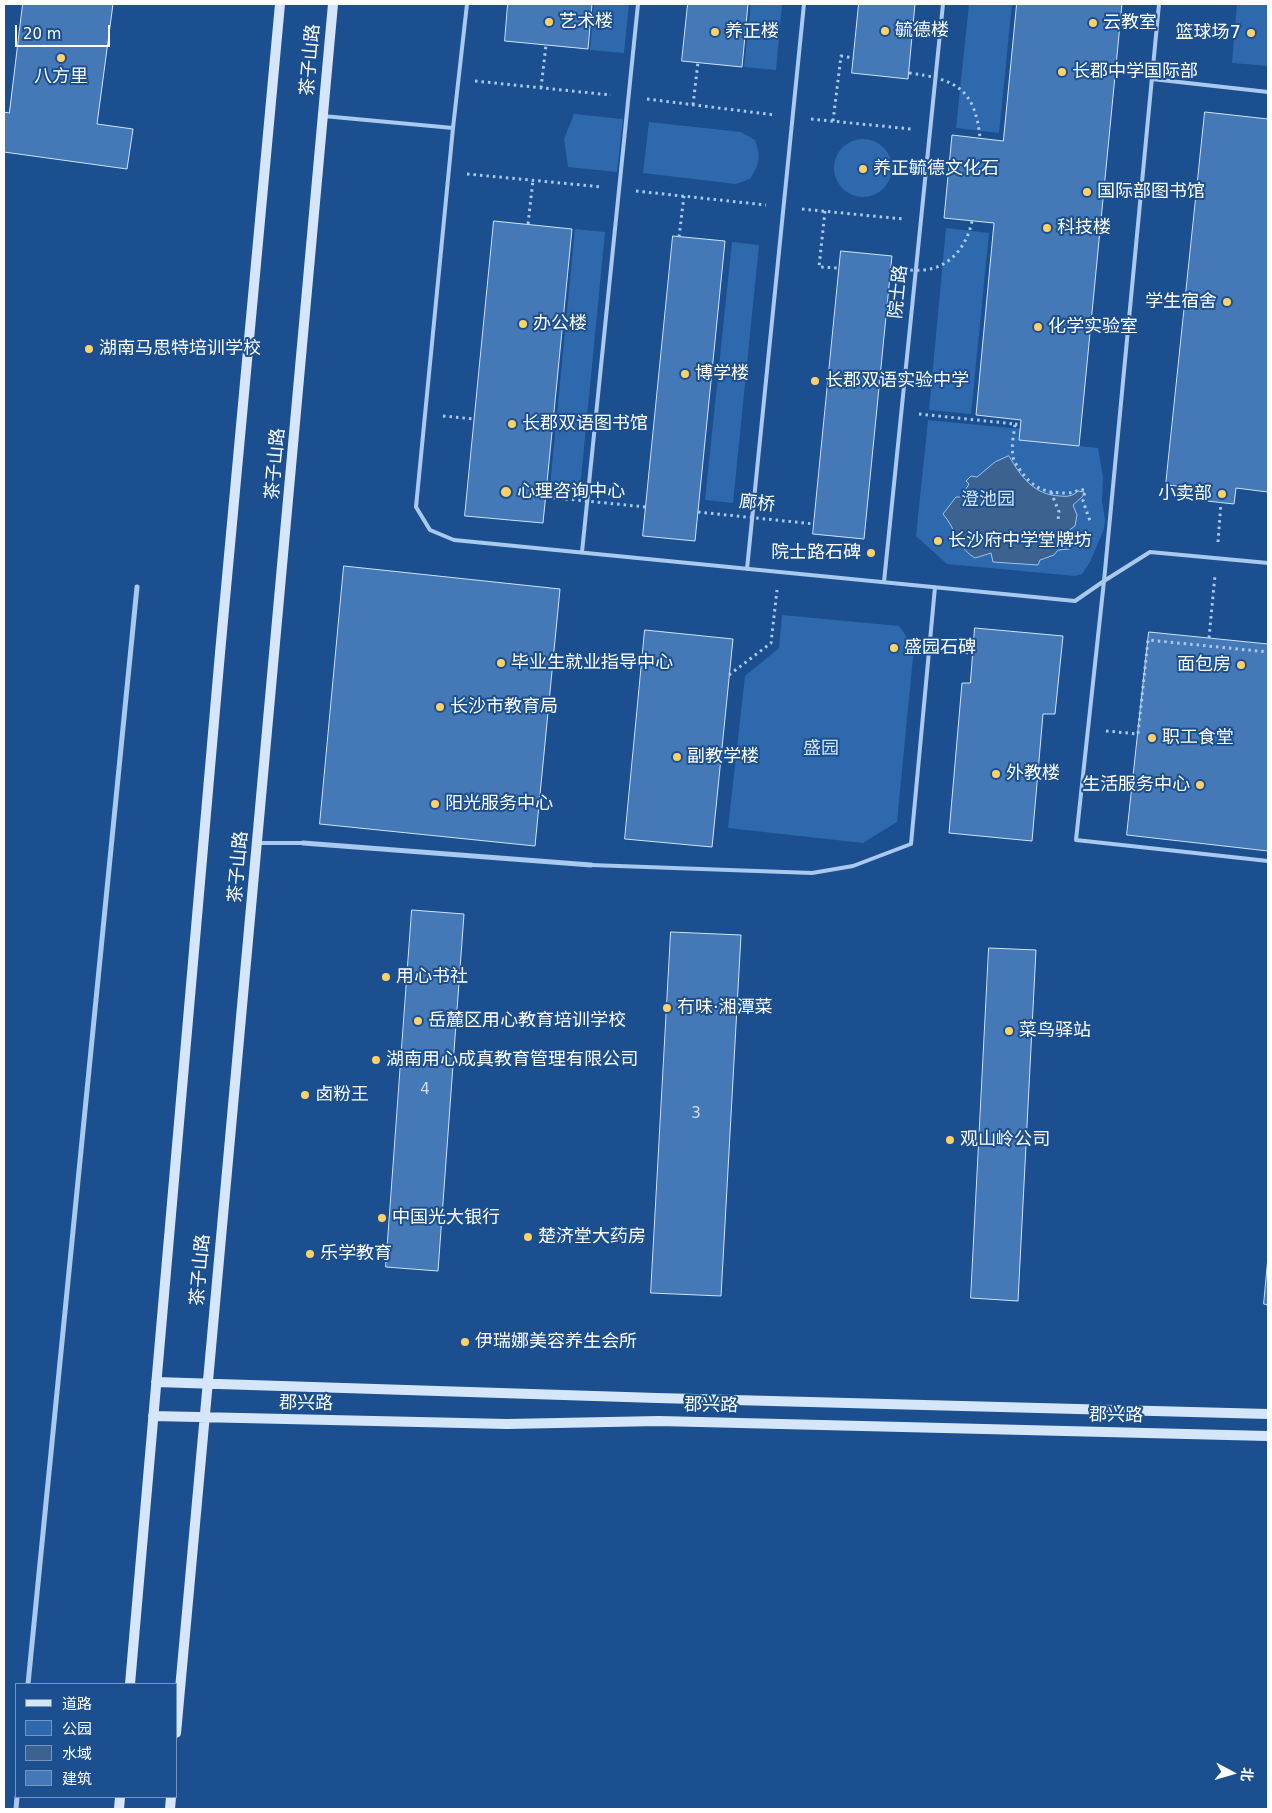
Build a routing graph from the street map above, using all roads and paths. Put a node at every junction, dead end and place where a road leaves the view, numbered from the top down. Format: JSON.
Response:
{"nodes":[{"id":1,"x":280,"y":4,"type":"edge"},
{"id":2,"x":333,"y":4,"type":"edge"},
{"id":3,"x":466,"y":4,"type":"edge"},
{"id":4,"x":638,"y":4,"type":"edge"},
{"id":5,"x":804,"y":4,"type":"edge"},
{"id":6,"x":943,"y":4,"type":"edge"},
{"id":7,"x":1159,"y":4,"type":"edge"},
{"id":8,"x":546,"y":45,"type":"dead end"},
{"id":9,"x":854,"y":58,"type":"dead end"},
{"id":10,"x":698,"y":62,"type":"dead end"},
{"id":11,"x":908,"y":73,"type":"dead end"},
{"id":12,"x":458,"y":79,"type":"junction"},
{"id":13,"x":1152,"y":79,"type":"junction"},
{"id":14,"x":541,"y":88,"type":"junction"},
{"id":15,"x":1268,"y":92,"type":"edge"},
{"id":16,"x":628,"y":97,"type":"junction"},
{"id":17,"x":693,"y":105,"type":"junction"},
{"id":18,"x":323,"y":116,"type":"junction"},
{"id":19,"x":792,"y":117,"type":"junction"},
{"id":20,"x":833,"y":121,"type":"junction"},
{"id":21,"x":453,"y":128,"type":"junction"},
{"id":22,"x":930,"y":130,"type":"junction"},
{"id":23,"x":980,"y":138,"type":"dead end"},
{"id":24,"x":449,"y":172,"type":"junction"},
{"id":25,"x":533,"y":180,"type":"junction"},
{"id":26,"x":618,"y":189,"type":"junction"},
{"id":27,"x":684,"y":196,"type":"junction"},
{"id":28,"x":783,"y":207,"type":"junction"},
{"id":29,"x":825,"y":211,"type":"junction"},
{"id":30,"x":972,"y":220,"type":"dead end"},
{"id":31,"x":920,"y":221,"type":"junction"},
{"id":32,"x":528,"y":224,"type":"dead end"},
{"id":33,"x":679,"y":237,"type":"dead end"},
{"id":34,"x":839,"y":268,"type":"dead end"},
{"id":35,"x":891,"y":268,"type":"dead end"},
{"id":36,"x":901,"y":412,"type":"junction"},
{"id":37,"x":457,"y":417,"type":"dead end"},
{"id":38,"x":474,"y":419,"type":"dead end"},
{"id":39,"x":1015,"y":424,"type":"junction"},
{"id":40,"x":1020,"y":425,"type":"dead end"},
{"id":41,"x":1051,"y":492,"type":"junction"},
{"id":42,"x":546,"y":496,"type":"dead end"},
{"id":43,"x":1222,"y":502,"type":"dead end"},
{"id":44,"x":646,"y":507,"type":"dead end"},
{"id":45,"x":698,"y":512,"type":"dead end"},
{"id":46,"x":1220,"y":517,"type":"dead end"},
{"id":47,"x":1058,"y":520,"type":"dead end"},
{"id":48,"x":814,"y":524,"type":"dead end"},
{"id":49,"x":1107,"y":547,"type":"junction"},
{"id":50,"x":582,"y":552,"type":"junction"},
{"id":51,"x":1268,"y":563,"type":"edge"},
{"id":52,"x":746,"y":569,"type":"junction"},
{"id":53,"x":779,"y":572,"type":"junction"},
{"id":54,"x":1104,"y":581,"type":"junction"},
{"id":55,"x":884,"y":582,"type":"junction"},
{"id":56,"x":137,"y":586,"type":"dead end"},
{"id":57,"x":936,"y":587,"type":"junction"},
{"id":58,"x":1211,"y":624,"type":"dead end"},
{"id":59,"x":1209,"y":638,"type":"dead end"},
{"id":60,"x":930,"y":649,"type":"junction"},
{"id":61,"x":1268,"y":652,"type":"edge"},
{"id":62,"x":972,"y":653,"type":"dead end"},
{"id":63,"x":730,"y":676,"type":"dead end"},
{"id":64,"x":1122,"y":733,"type":"dead end"},
{"id":65,"x":258,"y":843,"type":"junction"},
{"id":66,"x":303,"y":843,"type":"joint"},
{"id":67,"x":1268,"y":861,"type":"edge"},
{"id":68,"x":591,"y":865,"type":"joint"},
{"id":69,"x":156,"y":1382,"type":"junction"},
{"id":70,"x":207,"y":1384,"type":"junction"},
{"id":71,"x":1268,"y":1414,"type":"edge"},
{"id":72,"x":153,"y":1416,"type":"junction"},
{"id":73,"x":204,"y":1417,"type":"junction"},
{"id":74,"x":1268,"y":1436,"type":"edge"},
{"id":75,"x":28,"y":1683,"type":"edge"},
{"id":76,"x":130,"y":1683,"type":"edge"},
{"id":77,"x":178,"y":1710,"type":"edge"}],
"edges":[{"from":1,"to":69,"type":"main road","name":"茶子山路"},
{"from":2,"to":18,"type":"main road","name":"茶子山路"},
{"from":3,"to":12,"type":"lane"},
{"from":4,"to":16,"type":"lane"},
{"from":5,"to":19,"type":"lane"},
{"from":6,"to":22,"type":"lane","name":"院士路"},
{"from":7,"to":13,"type":"lane"},
{"from":8,"to":14,"type":"path"},
{"from":9,"to":20,"type":"path"},
{"from":10,"to":17,"type":"path"},
{"from":11,"to":23,"type":"path","bridge":true},
{"from":12,"to":14,"type":"path"},
{"from":12,"to":21,"type":"lane"},
{"from":13,"to":15,"type":"lane"},
{"from":13,"to":49,"type":"lane"},
{"from":14,"to":16,"type":"path"},
{"from":16,"to":17,"type":"path"},
{"from":16,"to":26,"type":"lane"},
{"from":17,"to":19,"type":"path"},
{"from":18,"to":21,"type":"lane"},
{"from":18,"to":65,"type":"main road","name":"茶子山路"},
{"from":19,"to":20,"type":"path"},
{"from":19,"to":28,"type":"lane"},
{"from":20,"to":22,"type":"path"},
{"from":21,"to":24,"type":"lane"},
{"from":22,"to":31,"type":"lane","name":"院士路"},
{"from":24,"to":25,"type":"path"},
{"from":24,"to":50,"type":"lane"},
{"from":25,"to":26,"type":"path"},
{"from":25,"to":32,"type":"path"},
{"from":26,"to":27,"type":"path"},
{"from":26,"to":50,"type":"lane"},
{"from":27,"to":28,"type":"path"},
{"from":27,"to":33,"type":"path"},
{"from":28,"to":29,"type":"path"},
{"from":28,"to":52,"type":"lane"},
{"from":29,"to":31,"type":"path"},
{"from":29,"to":34,"type":"path"},
{"from":30,"to":35,"type":"path","bridge":true},
{"from":31,"to":36,"type":"lane","name":"院士路"},
{"from":36,"to":39,"type":"path"},
{"from":36,"to":55,"type":"lane","name":"院士路"},
{"from":37,"to":38,"type":"path"},
{"from":39,"to":40,"type":"path"},
{"from":39,"to":41,"type":"path"},
{"from":41,"to":47,"type":"path"},
{"from":41,"to":49,"type":"path"},
{"from":42,"to":44,"type":"path","bridge":true},
{"from":43,"to":46,"type":"path"},
{"from":45,"to":48,"type":"path","name":"廊桥","bridge":true},
{"from":49,"to":54,"type":"lane"},
{"from":50,"to":52,"type":"lane"},
{"from":51,"to":54,"type":"lane"},
{"from":52,"to":53,"type":"lane"},
{"from":53,"to":55,"type":"lane"},
{"from":53,"to":63,"type":"path"},
{"from":54,"to":57,"type":"lane"},
{"from":54,"to":67,"type":"lane"},
{"from":55,"to":57,"type":"lane"},
{"from":56,"to":75,"type":"street"},
{"from":57,"to":60,"type":"lane"},
{"from":58,"to":59,"type":"path"},
{"from":60,"to":62,"type":"path"},
{"from":60,"to":68,"type":"lane"},
{"from":61,"to":64,"type":"path"},
{"from":65,"to":66,"type":"lane"},
{"from":65,"to":70,"type":"main road","name":"茶子山路"},
{"from":66,"to":68,"type":"street"},
{"from":69,"to":70,"type":"main road","name":"郡兴路"},
{"from":69,"to":72,"type":"main road","name":"茶子山路"},
{"from":70,"to":71,"type":"main road","name":"郡兴路"},
{"from":70,"to":73,"type":"main road","name":"茶子山路"},
{"from":72,"to":73,"type":"main road","name":"郡兴路"},
{"from":72,"to":76,"type":"main road","name":"茶子山路"},
{"from":73,"to":74,"type":"main road","name":"郡兴路"},
{"from":73,"to":77,"type":"main road","name":"茶子山路"}]}
